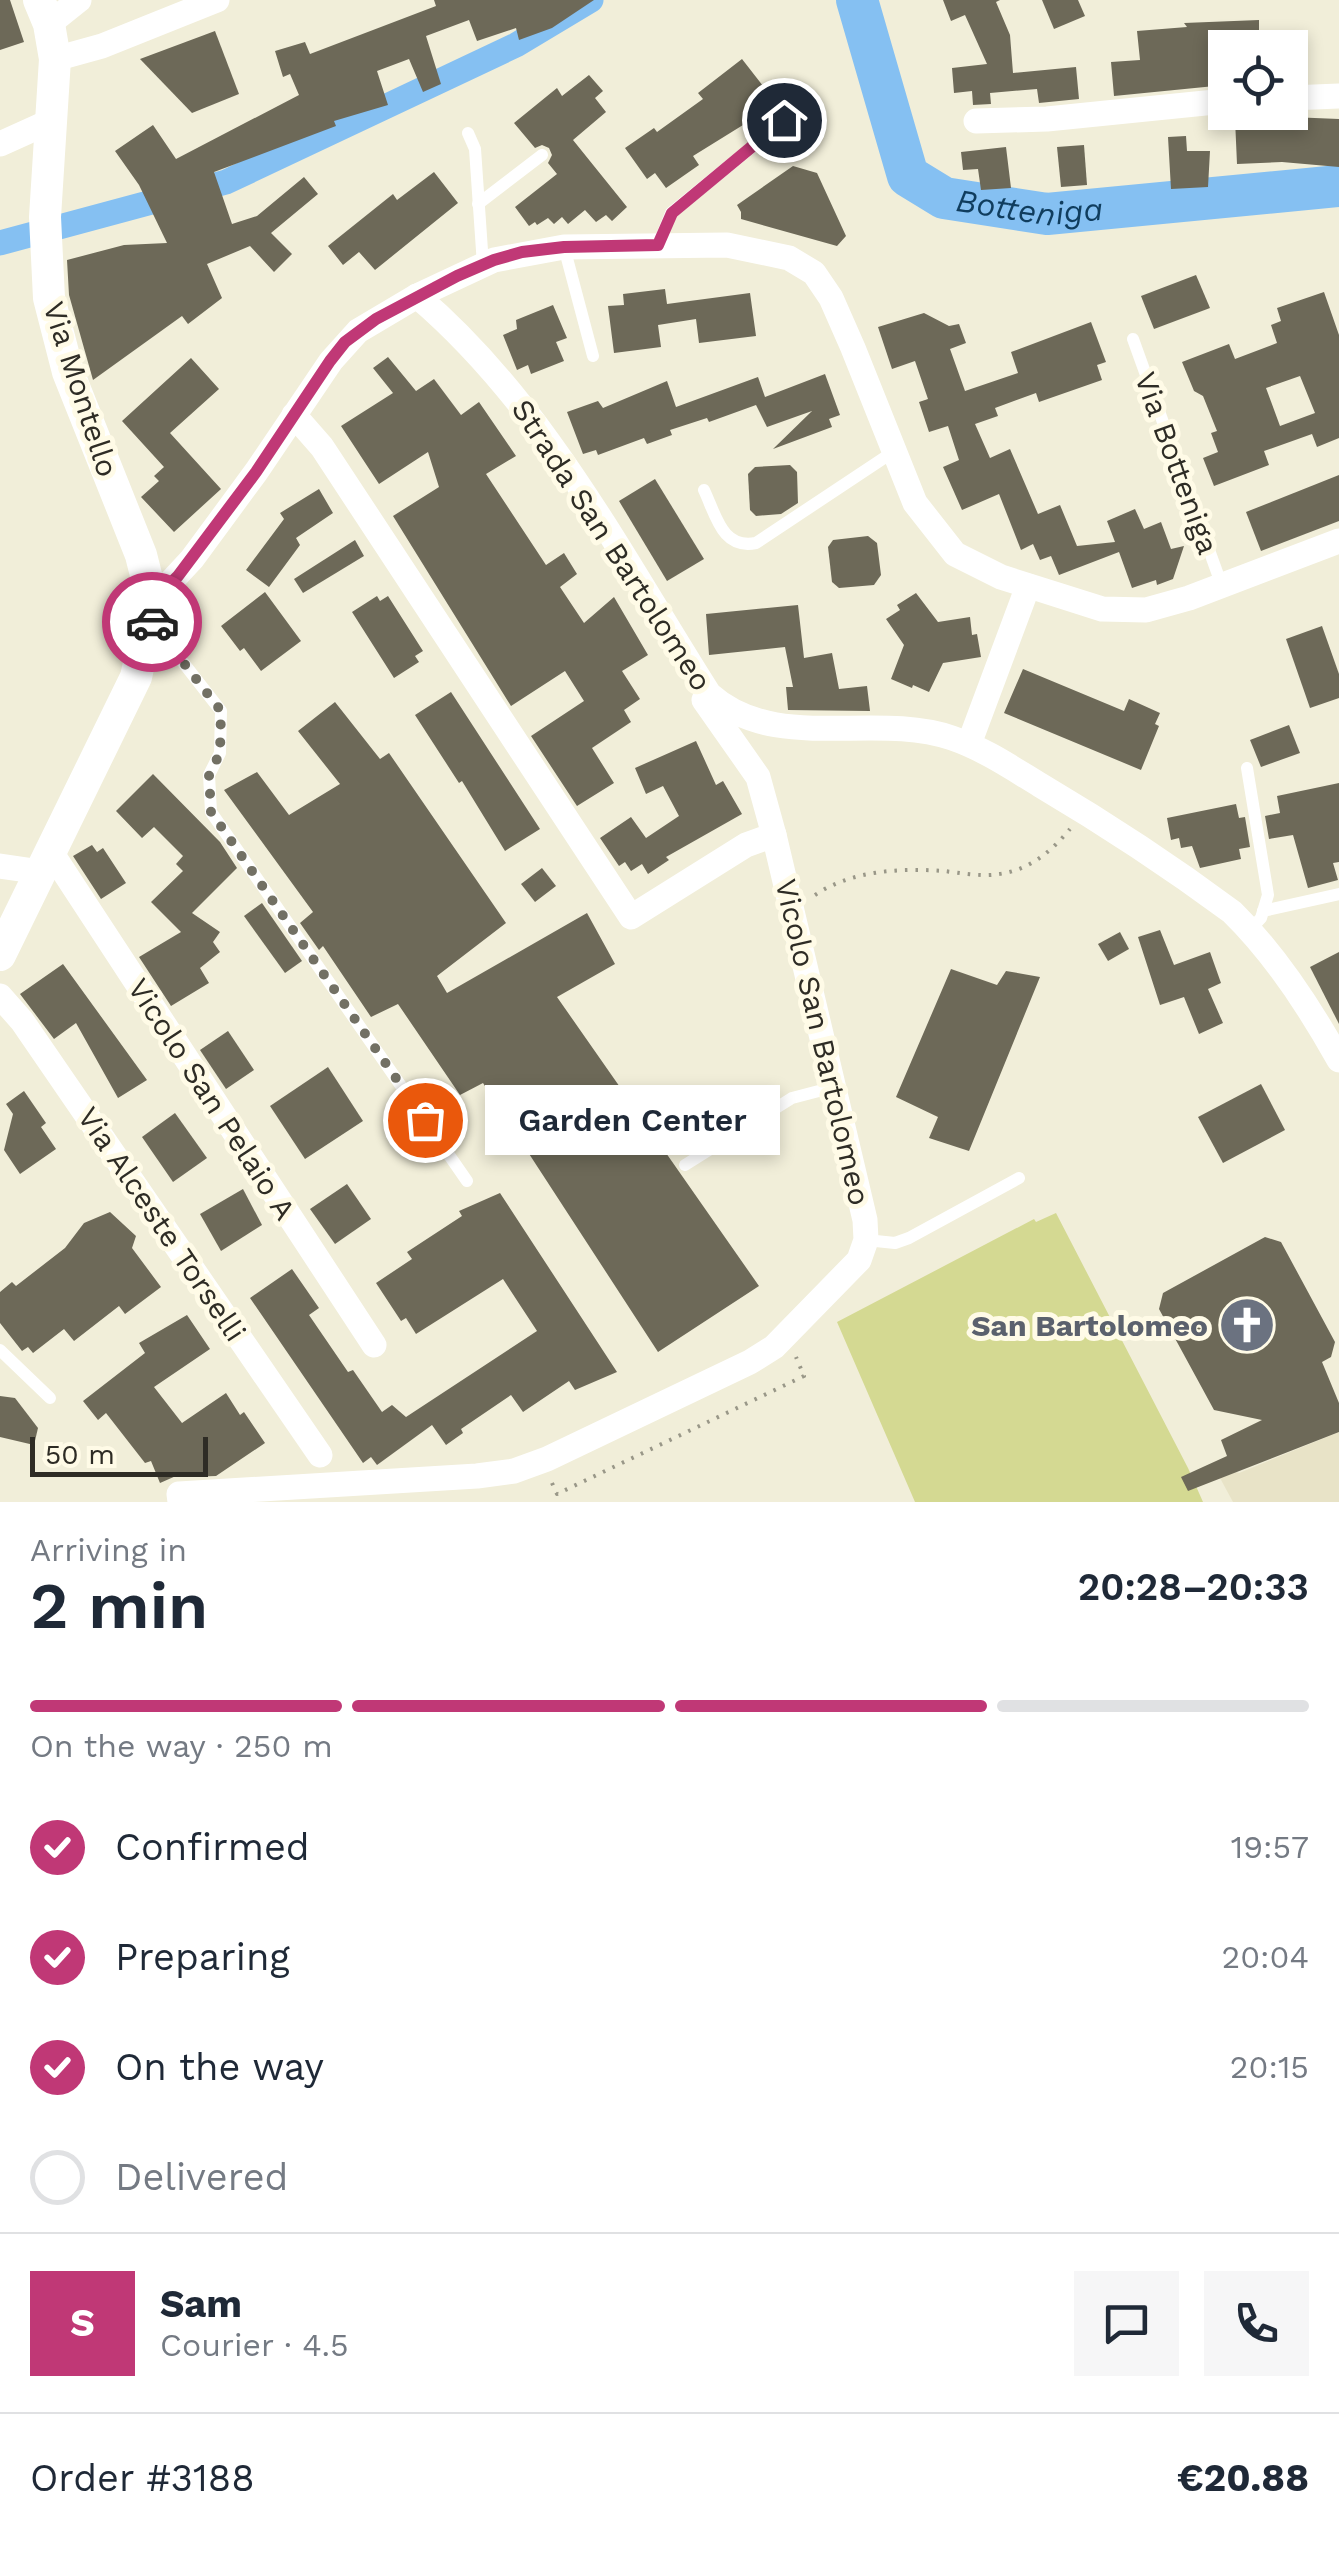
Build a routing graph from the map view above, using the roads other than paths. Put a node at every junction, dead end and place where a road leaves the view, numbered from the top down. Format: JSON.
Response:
{"nodes":[{"id":1,"x":79,"y":0,"type":"edge"},
{"id":2,"x":217,"y":0,"type":"edge"},
{"id":3,"x":44,"y":12,"type":"edge"},
{"id":4,"x":55,"y":59,"type":"junction"},
{"id":5,"x":1339,"y":96,"type":"edge"},
{"id":6,"x":1308,"y":97,"type":"edge"},
{"id":7,"x":1208,"y":103,"type":"edge"},
{"id":8,"x":784,"y":120,"type":"dead end"},
{"id":9,"x":976,"y":120,"type":"dead end"},
{"id":10,"x":51,"y":121,"type":"junction"},
{"id":11,"x":468,"y":133,"type":"dead end"},
{"id":12,"x":0,"y":144,"type":"edge"},
{"id":13,"x":542,"y":155,"type":"dead end"},
{"id":14,"x":478,"y":204,"type":"junction"},
{"id":15,"x":658,"y":245,"type":"junction"},
{"id":16,"x":564,"y":247,"type":"junction"},
{"id":17,"x":482,"y":264,"type":"junction"},
{"id":18,"x":417,"y":296,"type":"junction"},
{"id":19,"x":1133,"y":340,"type":"dead end"},
{"id":20,"x":593,"y":356,"type":"dead end"},
{"id":21,"x":294,"y":415,"type":"junction"},
{"id":22,"x":893,"y":452,"type":"junction"},
{"id":23,"x":704,"y":490,"type":"dead end"},
{"id":24,"x":1339,"y":541,"type":"edge"},
{"id":25,"x":1028,"y":586,"type":"junction"},
{"id":26,"x":1222,"y":586,"type":"junction"},
{"id":27,"x":148,"y":606,"type":"junction"},
{"id":28,"x":698,"y":678,"type":"junction"},
{"id":29,"x":969,"y":744,"type":"junction"},
{"id":30,"x":1247,"y":768,"type":"dead end"},
{"id":31,"x":774,"y":836,"type":"junction"},
{"id":32,"x":46,"y":862,"type":"junction"},
{"id":33,"x":0,"y":866,"type":"edge"},
{"id":34,"x":1339,"y":894,"type":"edge"},
{"id":35,"x":1257,"y":920,"type":"junction"},
{"id":36,"x":0,"y":955,"type":"edge"},
{"id":37,"x":0,"y":996,"type":"edge"},
{"id":38,"x":1339,"y":1060,"type":"edge"},
{"id":39,"x":834,"y":1087,"type":"junction"},
{"id":40,"x":685,"y":1165,"type":"dead end"},
{"id":41,"x":1018,"y":1178,"type":"dead end"},
{"id":42,"x":467,"y":1182,"type":"dead end"},
{"id":43,"x":866,"y":1240,"type":"junction"},
{"id":44,"x":374,"y":1345,"type":"dead end"},
{"id":45,"x":0,"y":1350,"type":"edge"},
{"id":46,"x":50,"y":1398,"type":"dead end"},
{"id":47,"x":320,"y":1455,"type":"dead end"},
{"id":48,"x":276,"y":1496,"type":"edge"},
{"id":49,"x":180,"y":1502,"type":"edge"}],
"edges":[{"from":1,"to":3,"type":"street"},
{"from":2,"to":4,"type":"street"},
{"from":3,"to":4,"type":"street","name":"Via Montello"},
{"from":4,"to":10,"type":"street","name":"Via Montello"},
{"from":5,"to":6,"type":"street"},
{"from":7,"to":9,"type":"street"},
{"from":8,"to":15,"type":"lane"},
{"from":10,"to":12,"type":"street"},
{"from":10,"to":27,"type":"street","name":"Via Montello"},
{"from":11,"to":14,"type":"lane"},
{"from":13,"to":14,"type":"lane"},
{"from":14,"to":17,"type":"lane"},
{"from":15,"to":16,"type":"street","name":"Via Botteniga"},
{"from":15,"to":22,"type":"street","name":"Via Botteniga"},
{"from":16,"to":17,"type":"street","name":"Via Botteniga"},
{"from":16,"to":20,"type":"lane"},
{"from":17,"to":18,"type":"street","name":"Via Botteniga"},
{"from":18,"to":21,"type":"street"},
{"from":18,"to":28,"type":"street","name":"Strada San Bartolomeo"},
{"from":19,"to":26,"type":"lane","name":"Via Botteniga"},
{"from":21,"to":27,"type":"street"},
{"from":21,"to":31,"type":"street","name":"Vicolo San Bartolomeo"},
{"from":22,"to":23,"type":"lane"},
{"from":22,"to":25,"type":"street","name":"Via Botteniga"},
{"from":24,"to":26,"type":"street","name":"Via Botteniga"},
{"from":25,"to":26,"type":"street","name":"Via Botteniga"},
{"from":25,"to":29,"type":"street"},
{"from":27,"to":32,"type":"street"},
{"from":27,"to":42,"type":"lane"},
{"from":28,"to":29,"type":"street","name":"Strada San Bartolomeo"},
{"from":28,"to":31,"type":"street","name":"Vicolo San Bartolomeo"},
{"from":29,"to":35,"type":"street","name":"Strada San Bartolomeo"},
{"from":30,"to":35,"type":"lane"},
{"from":31,"to":39,"type":"street","name":"Vicolo San Bartolomeo"},
{"from":32,"to":33,"type":"street"},
{"from":32,"to":36,"type":"street"},
{"from":32,"to":44,"type":"street","name":"Vicolo San Pelaio A"},
{"from":34,"to":35,"type":"lane"},
{"from":35,"to":38,"type":"street","name":"Strada San Bartolomeo"},
{"from":37,"to":47,"type":"street","name":"Via Alceste Torselli"},
{"from":39,"to":40,"type":"lane"},
{"from":39,"to":43,"type":"street","name":"Vicolo San Bartolomeo"},
{"from":41,"to":43,"type":"lane"},
{"from":43,"to":48,"type":"street","name":"Vicolo San Bartolomeo"},
{"from":45,"to":46,"type":"lane"},
{"from":48,"to":49,"type":"street","name":"Vicolo San Bartolomeo"}]}
